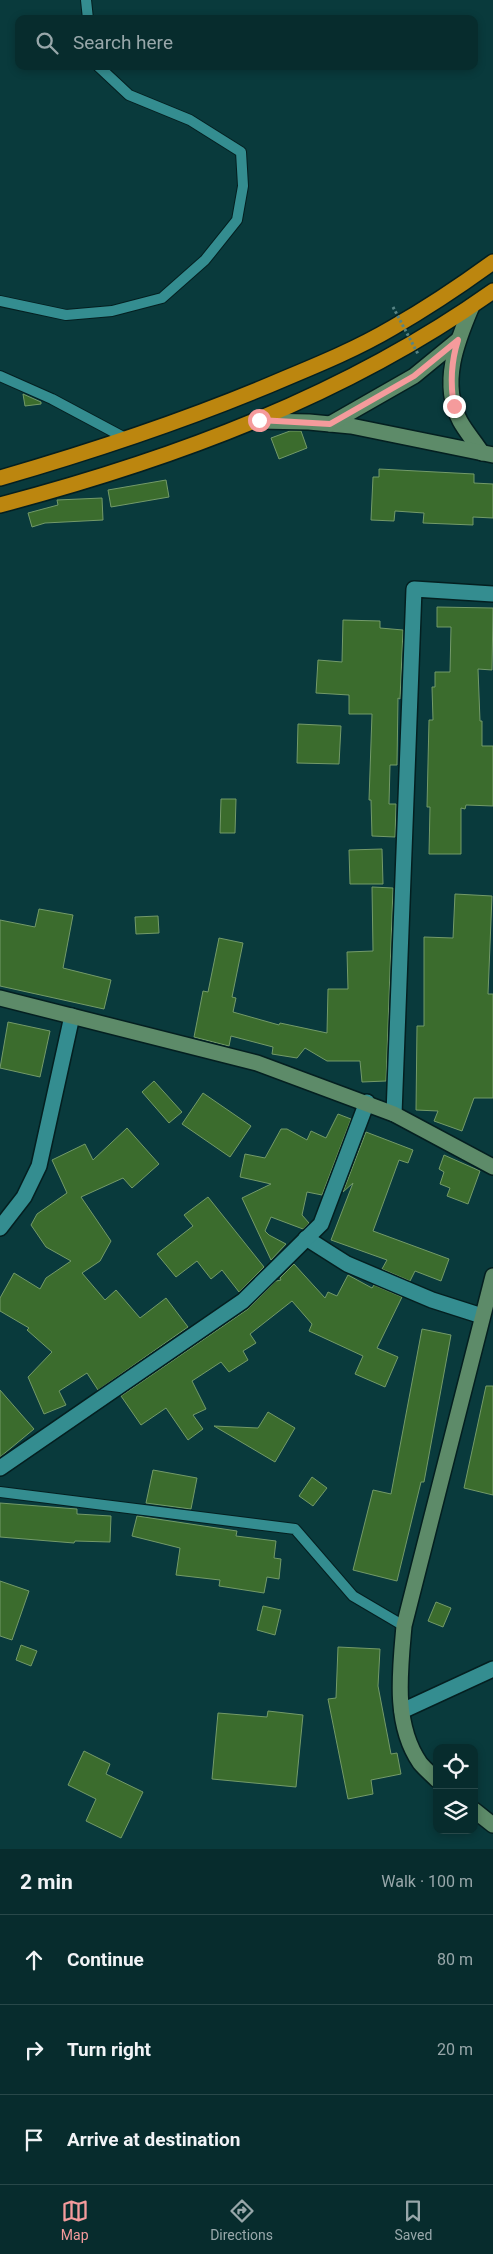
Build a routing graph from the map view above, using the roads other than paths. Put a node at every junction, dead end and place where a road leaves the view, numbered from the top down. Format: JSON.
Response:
{"nodes":[{"id":1,"x":86,"y":0,"type":"edge"},
{"id":2,"x":88,"y":15,"type":"edge"},
{"id":3,"x":102,"y":70,"type":"edge"},
{"id":4,"x":493,"y":262,"type":"edge"},
{"id":5,"x":493,"y":291,"type":"edge"},
{"id":6,"x":0,"y":300,"type":"edge"},
{"id":7,"x":472,"y":306,"type":"junction"},
{"id":8,"x":458,"y":340,"type":"junction"},
{"id":9,"x":0,"y":376,"type":"edge"},
{"id":10,"x":259,"y":420,"type":"junction"},
{"id":11,"x":330,"y":424,"type":"junction"},
{"id":12,"x":127,"y":439,"type":"junction"},
{"id":13,"x":488,"y":454,"type":"edge"},
{"id":14,"x":0,"y":478,"type":"edge"},
{"id":15,"x":0,"y":505,"type":"edge"},
{"id":16,"x":493,"y":594,"type":"edge"},
{"id":17,"x":0,"y":998,"type":"edge"},
{"id":18,"x":72,"y":1016,"type":"junction"},
{"id":19,"x":366,"y":1102,"type":"junction"},
{"id":20,"x":394,"y":1114,"type":"junction"},
{"id":21,"x":493,"y":1167,"type":"edge"},
{"id":22,"x":0,"y":1228,"type":"edge"},
{"id":23,"x":306,"y":1238,"type":"junction"},
{"id":24,"x":493,"y":1276,"type":"edge"},
{"id":25,"x":482,"y":1316,"type":"junction"},
{"id":26,"x":0,"y":1468,"type":"edge"},
{"id":27,"x":0,"y":1492,"type":"edge"},
{"id":28,"x":404,"y":1626,"type":"junction"},
{"id":29,"x":493,"y":1669,"type":"edge"},
{"id":30,"x":402,"y":1711,"type":"junction"},
{"id":31,"x":433,"y":1776,"type":"edge"},
{"id":32,"x":478,"y":1813,"type":"edge"},
{"id":33,"x":493,"y":1825,"type":"edge"}],
"edges":[{"from":1,"to":2,"type":"lane"},
{"from":3,"to":6,"type":"lane"},
{"from":4,"to":12,"type":"highway"},
{"from":5,"to":7,"type":"highway"},
{"from":7,"to":8,"type":"main road"},
{"from":7,"to":10,"type":"highway"},
{"from":8,"to":11,"type":"main road"},
{"from":8,"to":13,"type":"main road"},
{"from":9,"to":12,"type":"lane"},
{"from":10,"to":11,"type":"main road"},
{"from":10,"to":15,"type":"highway"},
{"from":11,"to":13,"type":"main road"},
{"from":12,"to":14,"type":"highway"},
{"from":16,"to":20,"type":"street"},
{"from":17,"to":18,"type":"main road"},
{"from":18,"to":19,"type":"main road"},
{"from":18,"to":22,"type":"street"},
{"from":19,"to":20,"type":"main road"},
{"from":19,"to":23,"type":"street"},
{"from":20,"to":21,"type":"main road"},
{"from":23,"to":25,"type":"street"},
{"from":23,"to":26,"type":"street"},
{"from":24,"to":25,"type":"main road"},
{"from":25,"to":28,"type":"main road"},
{"from":27,"to":28,"type":"lane"},
{"from":28,"to":30,"type":"main road"},
{"from":29,"to":30,"type":"street"},
{"from":30,"to":31,"type":"main road"},
{"from":32,"to":33,"type":"main road"}]}
